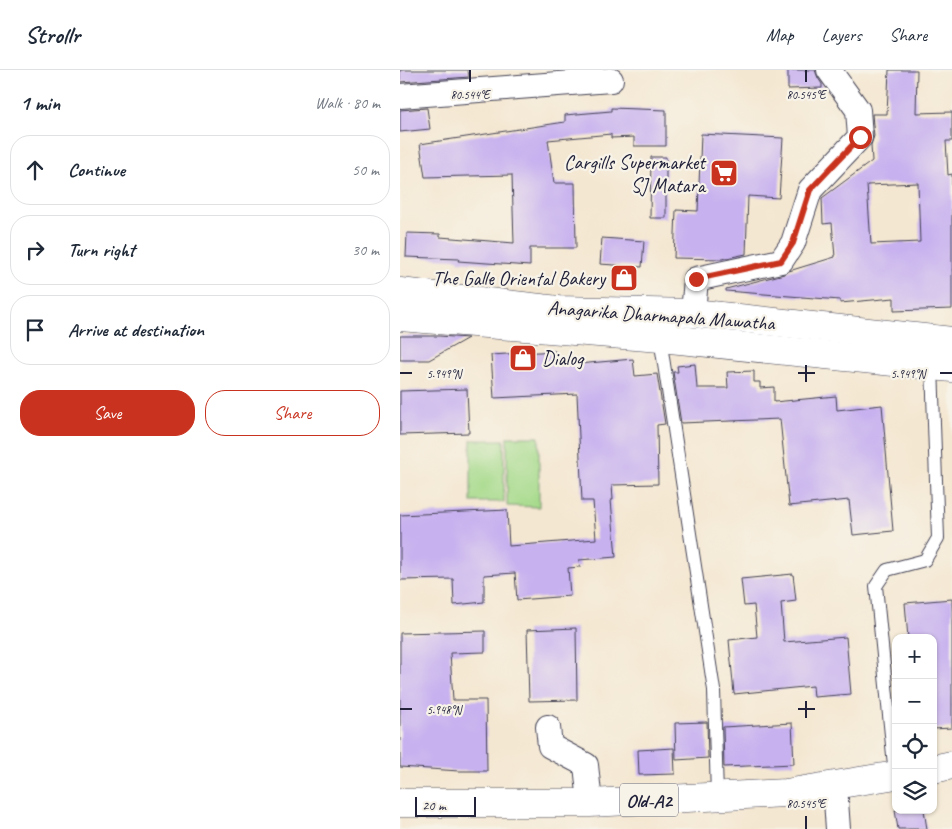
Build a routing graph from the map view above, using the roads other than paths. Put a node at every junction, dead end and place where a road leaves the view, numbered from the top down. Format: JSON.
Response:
{"nodes":[{"id":1,"x":829,"y":70,"type":"edge"},
{"id":2,"x":611,"y":80,"type":"dead end"},
{"id":3,"x":400,"y":96,"type":"edge"},
{"id":4,"x":400,"y":292,"type":"edge"},
{"id":5,"x":693,"y":313,"type":"junction"},
{"id":6,"x":400,"y":317,"type":"edge"},
{"id":7,"x":660,"y":338,"type":"junction"},
{"id":8,"x":952,"y":340,"type":"edge"},
{"id":9,"x":942,"y":367,"type":"edge"},
{"id":10,"x":548,"y":727,"type":"dead end"},
{"id":11,"x":952,"y":765,"type":"edge"},
{"id":12,"x":937,"y":767,"type":"edge"},
{"id":13,"x":894,"y":769,"type":"edge"},
{"id":14,"x":892,"y":776,"type":"edge"},
{"id":15,"x":834,"y":786,"type":"junction"},
{"id":16,"x":718,"y":796,"type":"junction"},
{"id":17,"x":400,"y":803,"type":"edge"},
{"id":18,"x":590,"y":803,"type":"junction"},
{"id":19,"x":838,"y":829,"type":"edge"}],
"edges":[{"from":1,"to":5,"type":"street"},
{"from":2,"to":3,"type":"street"},
{"from":4,"to":5,"type":"highway","name":"Anagarika Dharmapala Mawatha"},
{"from":5,"to":8,"type":"highway","name":"Anagarika Dharmapala Mawatha"},
{"from":6,"to":7,"type":"highway","name":"Anagarika Dharmapala Mawatha"},
{"from":7,"to":9,"type":"highway","name":"Anagarika Dharmapala Mawatha"},
{"from":7,"to":16,"type":"lane"},
{"from":9,"to":13,"type":"lane"},
{"from":10,"to":18,"type":"street"},
{"from":11,"to":12,"type":"highway"},
{"from":14,"to":15,"type":"highway","number":"Old-A2"},
{"from":15,"to":16,"type":"highway","number":"Old-A2"},
{"from":15,"to":19,"type":"street"},
{"from":16,"to":18,"type":"highway","number":"Old-A2"},
{"from":17,"to":18,"type":"highway","number":"Old-A2"}]}
